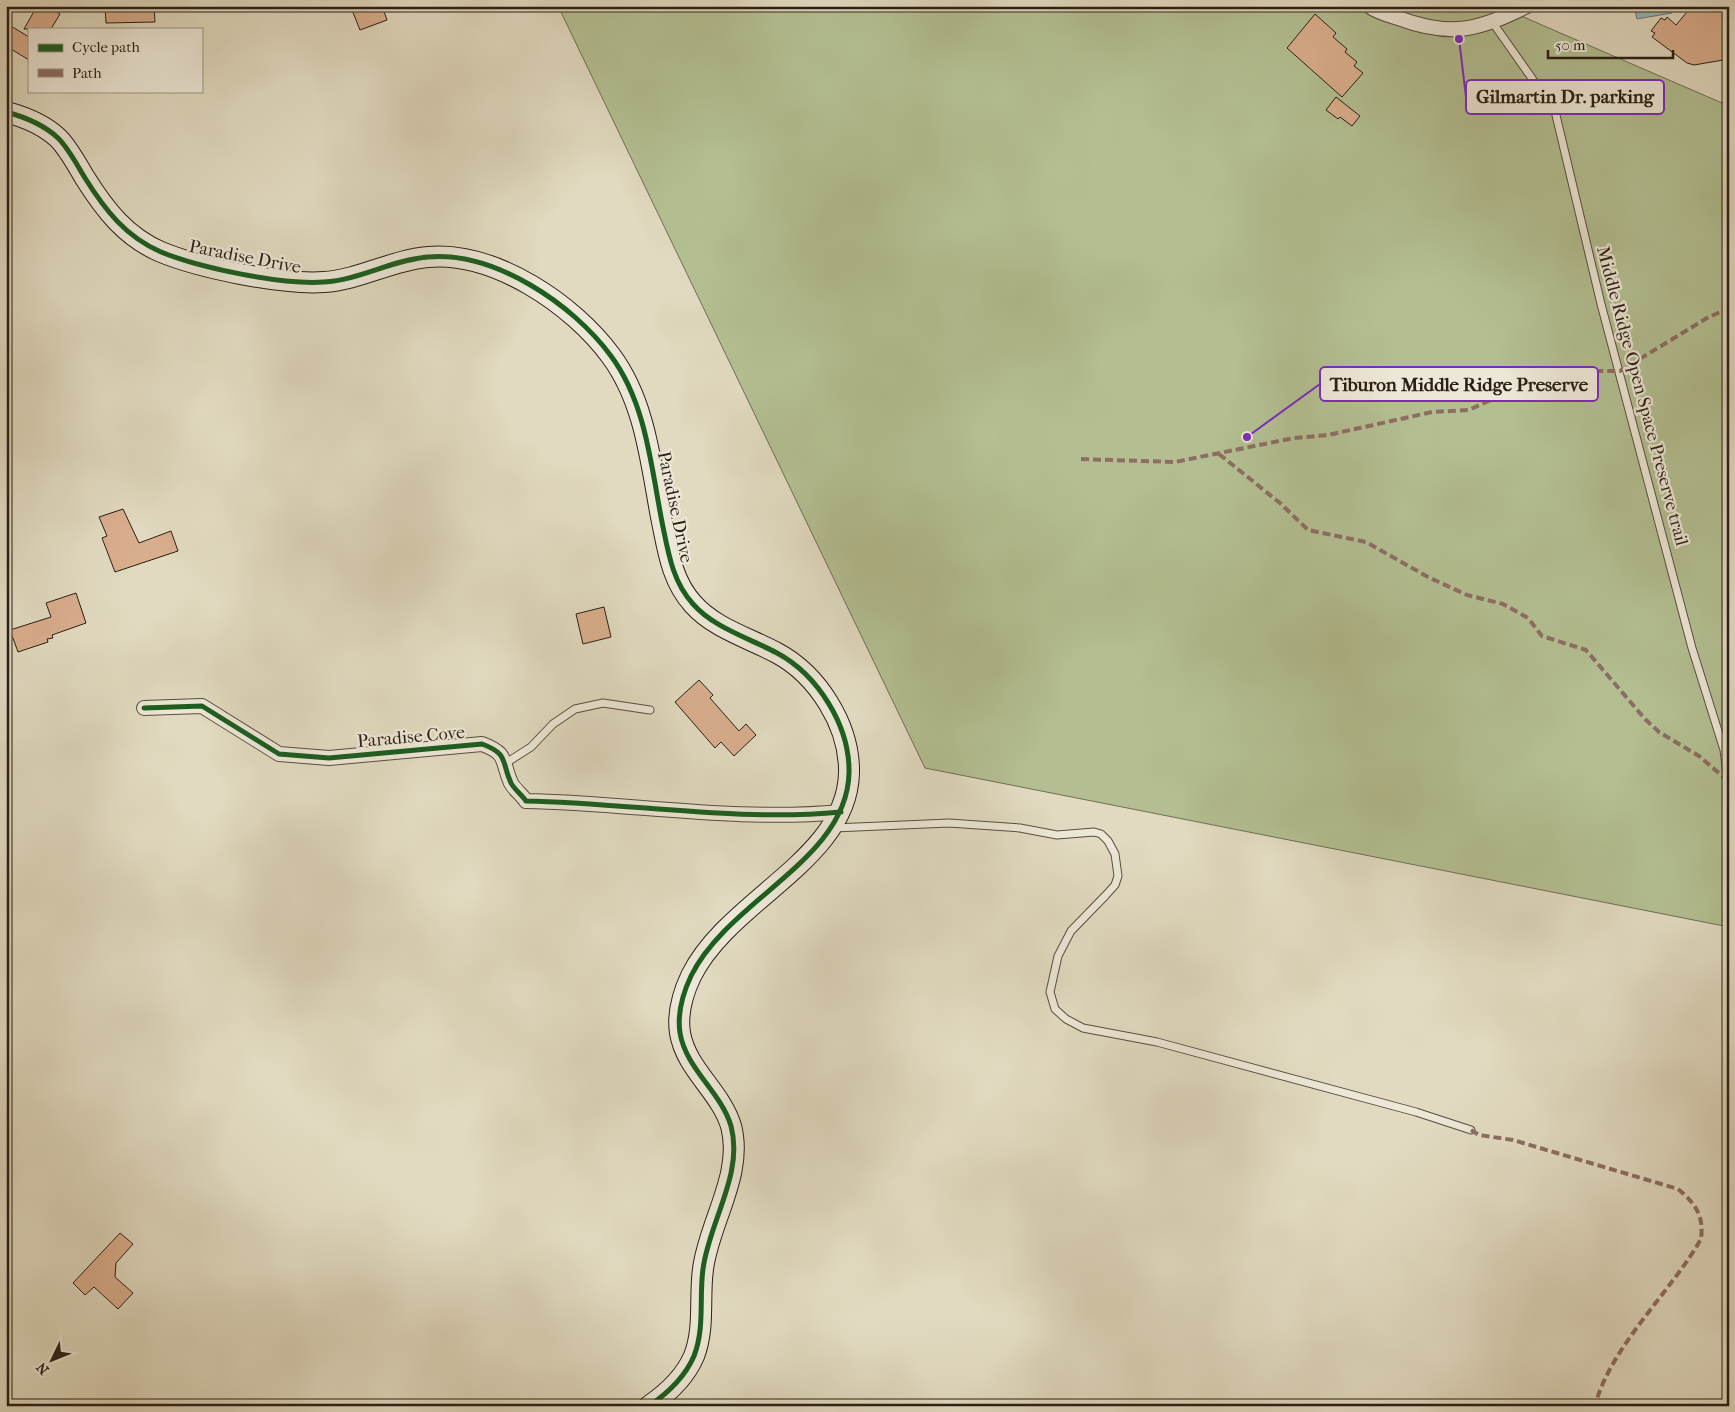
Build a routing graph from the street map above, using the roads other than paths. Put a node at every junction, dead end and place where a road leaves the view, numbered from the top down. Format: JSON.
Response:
{"nodes":[{"id":1,"x":1369,"y":6,"type":"edge"},
{"id":2,"x":1527,"y":6,"type":"edge"},
{"id":3,"x":1492,"y":23,"type":"junction"},
{"id":4,"x":6,"y":112,"type":"edge"},
{"id":5,"x":144,"y":708,"type":"dead end"},
{"id":6,"x":650,"y":710,"type":"dead end"},
{"id":7,"x":506,"y":762,"type":"junction"},
{"id":8,"x":1729,"y":791,"type":"edge"},
{"id":9,"x":836,"y":820,"type":"junction"},
{"id":10,"x":1471,"y":1130,"type":"dead end"},
{"id":11,"x":649,"y":1406,"type":"edge"}],
"edges":[{"from":1,"to":3,"type":"street"},
{"from":2,"to":3,"type":"street"},
{"from":3,"to":8,"type":"lane","name":"Middle Ridge Open Space Preserve trail"},
{"from":4,"to":9,"type":"street","name":"Paradise Drive"},
{"from":5,"to":7,"type":"street","name":"Paradise Cove"},
{"from":6,"to":7,"type":"lane"},
{"from":7,"to":9,"type":"street"},
{"from":9,"to":10,"type":"lane"},
{"from":9,"to":11,"type":"street","name":"Paradise Drive"}]}
